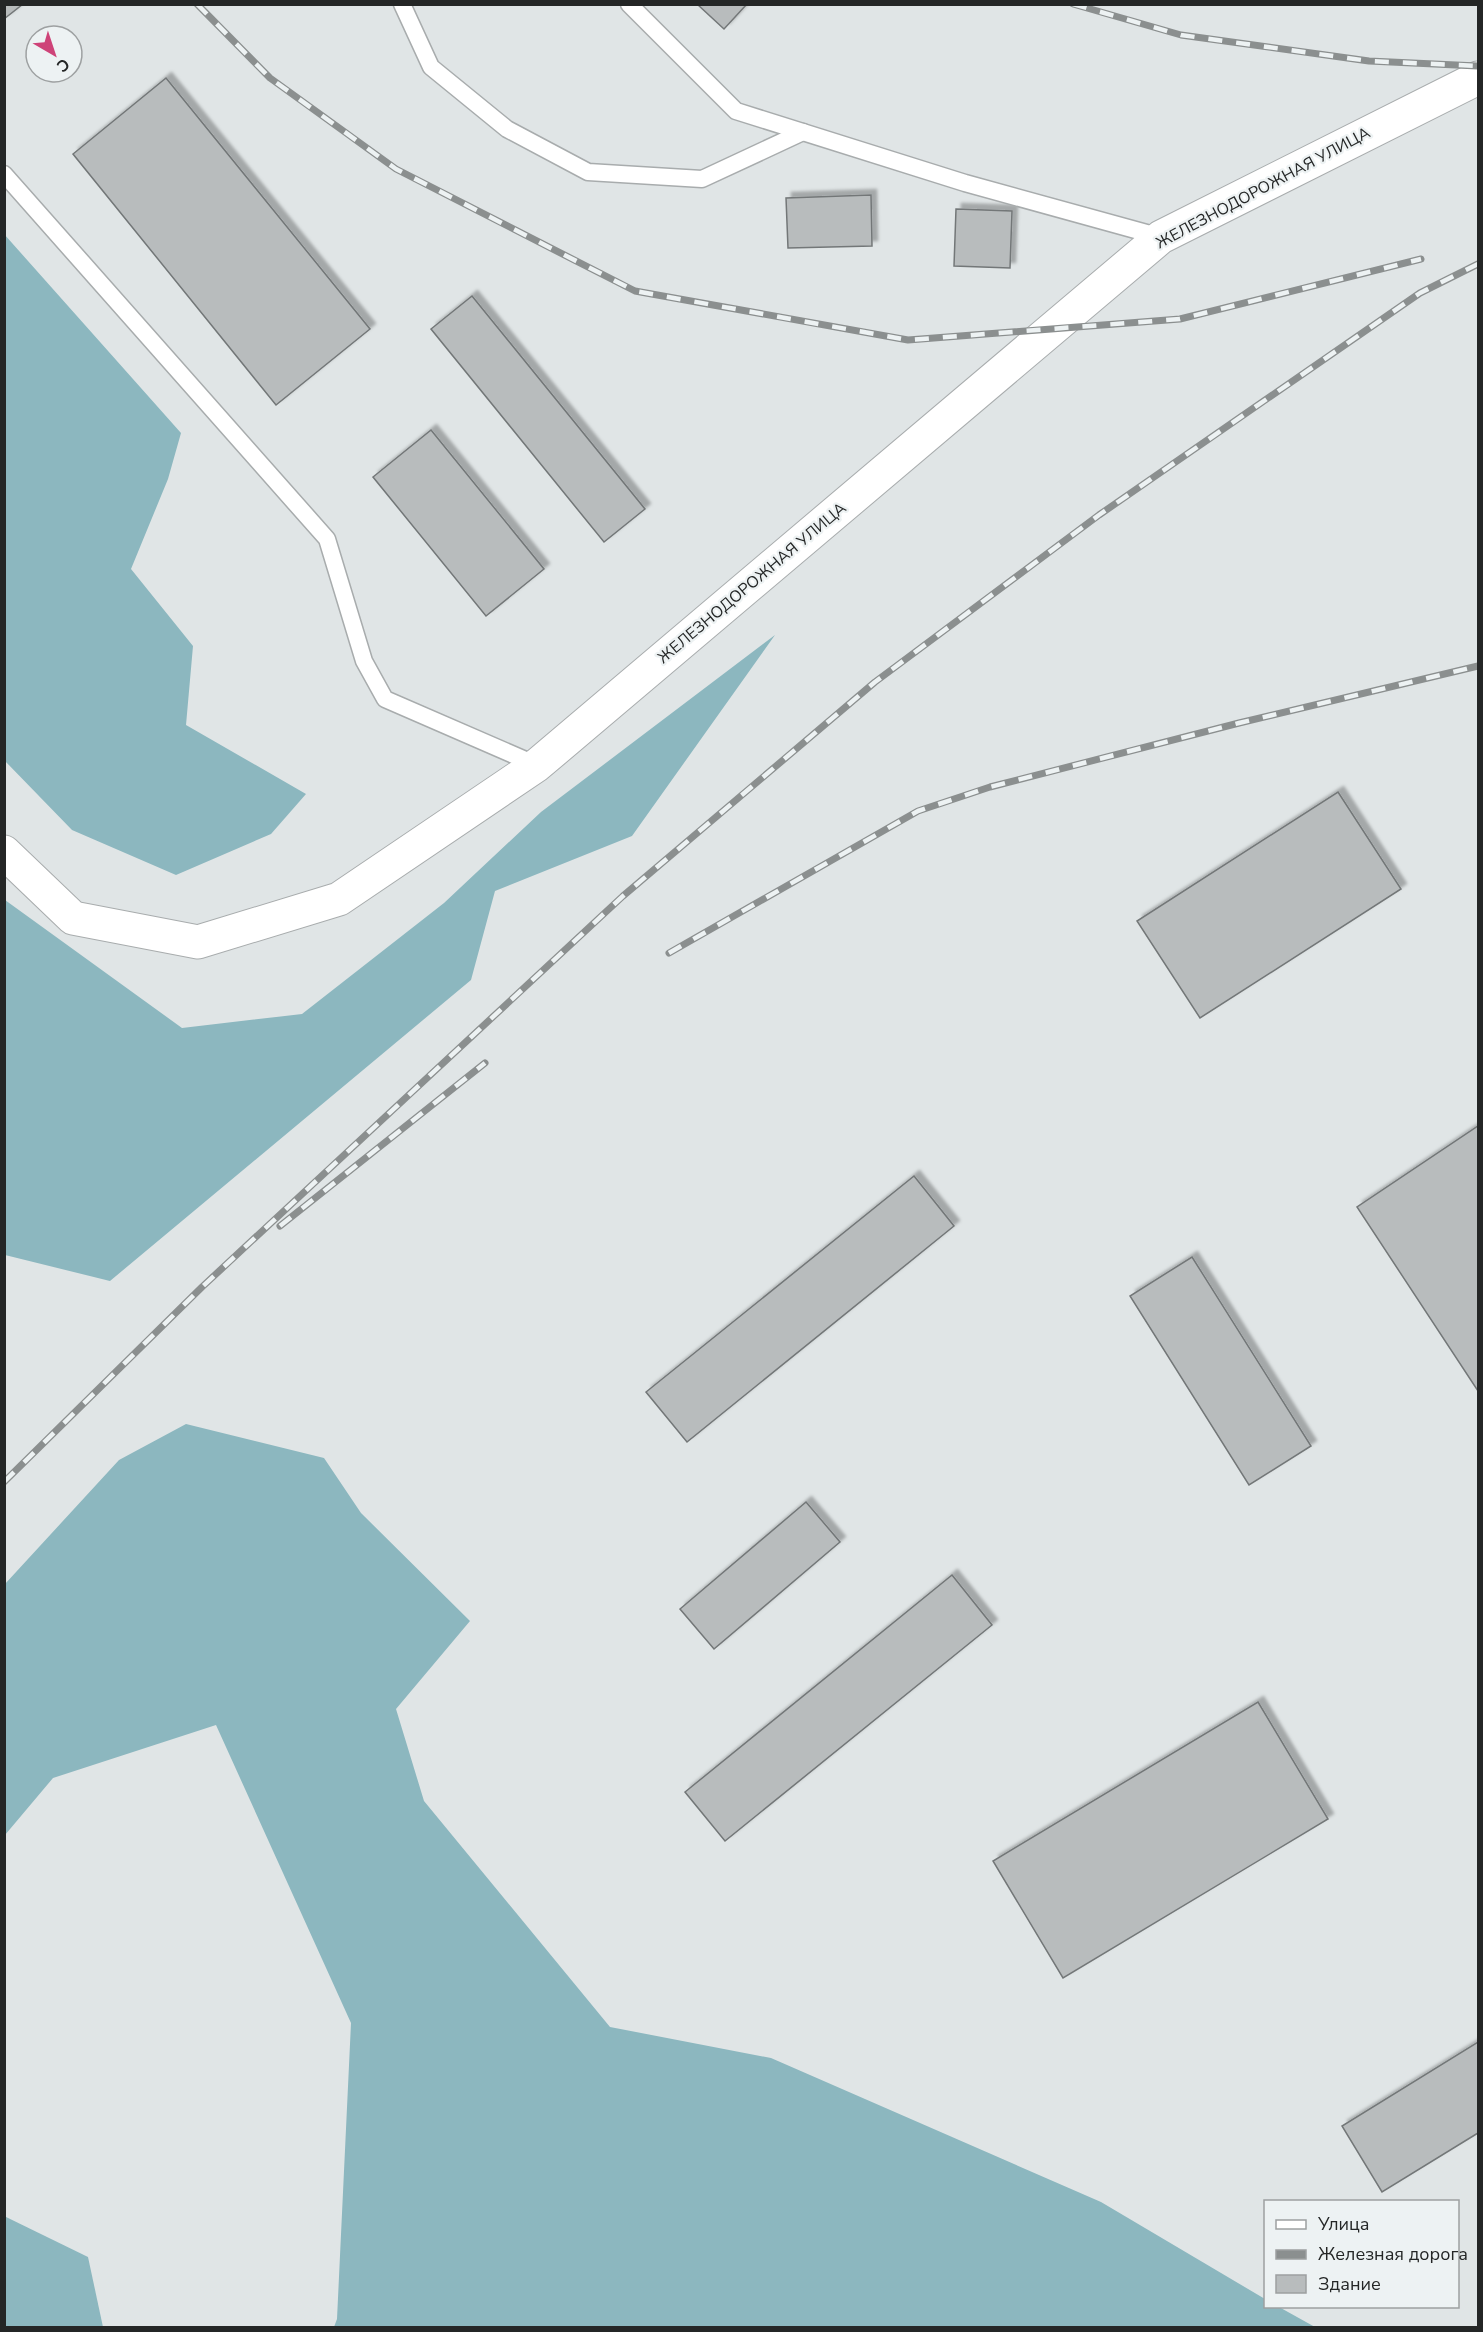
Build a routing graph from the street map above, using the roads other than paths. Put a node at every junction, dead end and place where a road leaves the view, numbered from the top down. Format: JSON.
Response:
{"nodes":[{"id":1,"x":402,"y":4,"type":"edge"},
{"id":2,"x":629,"y":4,"type":"edge"},
{"id":3,"x":1479,"y":78,"type":"edge"},
{"id":4,"x":803,"y":132,"type":"junction"},
{"id":5,"x":4,"y":174,"type":"edge"},
{"id":6,"x":1161,"y":237,"type":"junction"},
{"id":7,"x":537,"y":765,"type":"junction"},
{"id":8,"x":4,"y":852,"type":"edge"}],
"edges":[{"from":1,"to":4,"type":"lane"},
{"from":2,"to":4,"type":"lane"},
{"from":3,"to":6,"type":"street","name":"ЖЕЛЕЗНОДОРОЖНАЯ УЛИЦА"},
{"from":4,"to":6,"type":"lane"},
{"from":5,"to":7,"type":"lane"},
{"from":6,"to":7,"type":"street","name":"ЖЕЛЕЗНОДОРОЖНАЯ УЛИЦА"},
{"from":7,"to":8,"type":"street","name":"ЖЕЛЕЗНОДОРОЖНАЯ УЛИЦА"}]}
